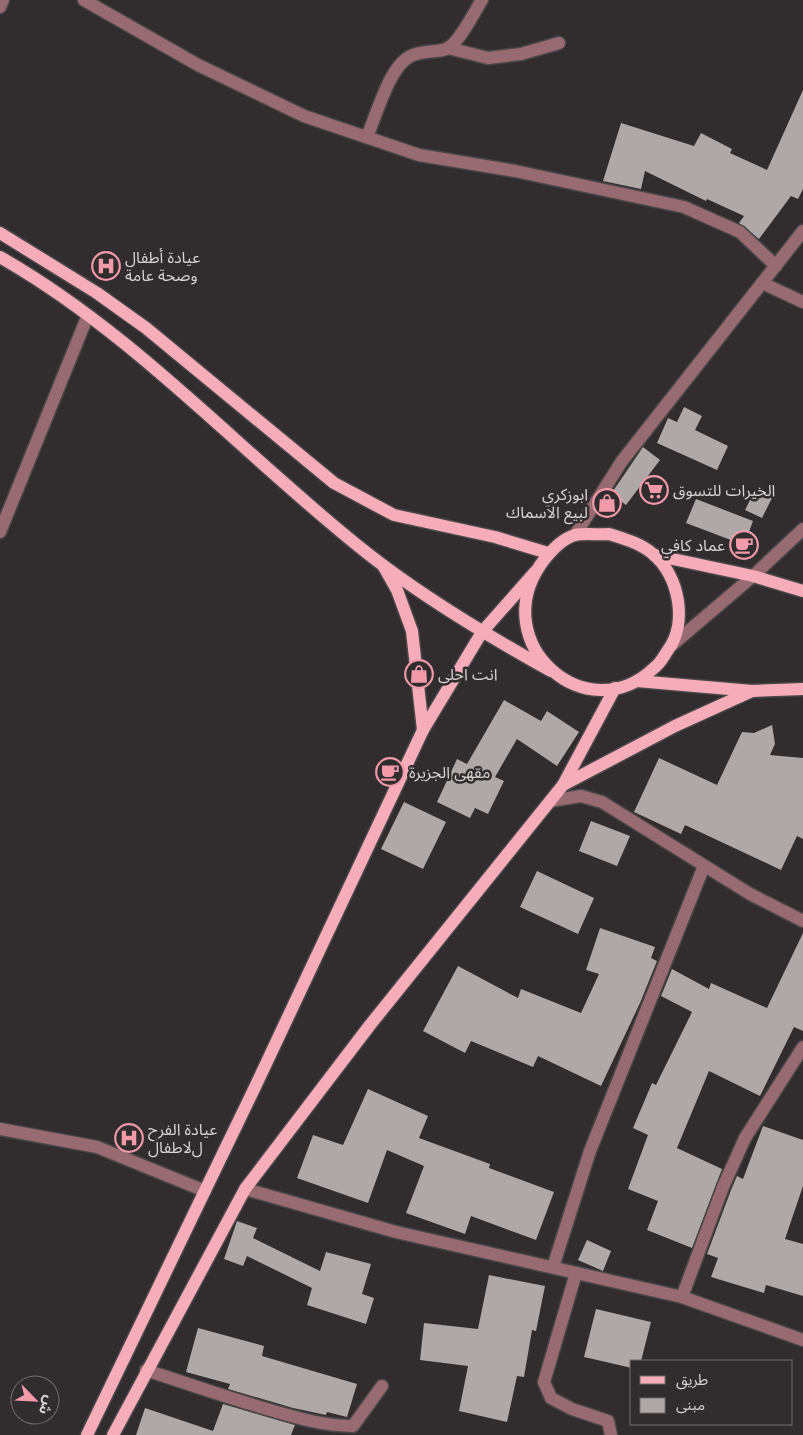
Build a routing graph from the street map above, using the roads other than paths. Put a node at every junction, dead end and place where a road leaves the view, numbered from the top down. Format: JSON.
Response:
{"nodes":[{"id":1,"x":2,"y":0,"type":"edge"},
{"id":2,"x":84,"y":0,"type":"edge"},
{"id":3,"x":482,"y":0,"type":"edge"},
{"id":4,"x":0,"y":7,"type":"edge"},
{"id":5,"x":559,"y":43,"type":"dead end"},
{"id":6,"x":448,"y":48,"type":"junction"},
{"id":7,"x":367,"y":137,"type":"junction"},
{"id":8,"x":803,"y":231,"type":"edge"},
{"id":9,"x":0,"y":233,"type":"edge"},
{"id":10,"x":0,"y":257,"type":"edge"},
{"id":11,"x":776,"y":266,"type":"junction"},
{"id":12,"x":762,"y":283,"type":"junction"},
{"id":13,"x":803,"y":302,"type":"edge"},
{"id":14,"x":88,"y":315,"type":"junction"},
{"id":15,"x":1,"y":527,"type":"edge"},
{"id":16,"x":803,"y":529,"type":"edge"},
{"id":17,"x":575,"y":535,"type":"junction"},
{"id":18,"x":548,"y":553,"type":"junction"},
{"id":19,"x":654,"y":555,"type":"junction"},
{"id":20,"x":383,"y":565,"type":"junction"},
{"id":21,"x":535,"y":572,"type":"junction"},
{"id":22,"x":753,"y":576,"type":"junction"},
{"id":23,"x":803,"y":591,"type":"edge"},
{"id":24,"x":482,"y":632,"type":"junction"},
{"id":25,"x":672,"y":645,"type":"junction"},
{"id":26,"x":551,"y":671,"type":"junction"},
{"id":27,"x":636,"y":681,"type":"junction"},
{"id":28,"x":615,"y":688,"type":"junction"},
{"id":29,"x":803,"y":689,"type":"edge"},
{"id":30,"x":752,"y":691,"type":"junction"},
{"id":31,"x":423,"y":730,"type":"junction"},
{"id":32,"x":563,"y":785,"type":"junction"},
{"id":33,"x":550,"y":801,"type":"junction"},
{"id":34,"x":704,"y":866,"type":"junction"},
{"id":35,"x":803,"y":921,"type":"edge"},
{"id":36,"x":803,"y":1047,"type":"edge"},
{"id":37,"x":0,"y":1129,"type":"edge"},
{"id":38,"x":245,"y":1189,"type":"junction"},
{"id":39,"x":205,"y":1191,"type":"junction"},
{"id":40,"x":553,"y":1267,"type":"junction"},
{"id":41,"x":576,"y":1273,"type":"junction"},
{"id":42,"x":682,"y":1297,"type":"junction"},
{"id":43,"x":803,"y":1340,"type":"edge"},
{"id":44,"x":146,"y":1370,"type":"junction"},
{"id":45,"x":382,"y":1386,"type":"dead end"},
{"id":46,"x":87,"y":1435,"type":"edge"},
{"id":47,"x":113,"y":1435,"type":"edge"},
{"id":48,"x":611,"y":1435,"type":"edge"}],
"edges":[{"from":1,"to":4,"type":"street"},
{"from":2,"to":7,"type":"street"},
{"from":3,"to":6,"type":"street"},
{"from":5,"to":6,"type":"street"},
{"from":6,"to":7,"type":"street"},
{"from":7,"to":11,"type":"street"},
{"from":8,"to":11,"type":"street"},
{"from":9,"to":18,"type":"main road"},
{"from":10,"to":14,"type":"main road"},
{"from":11,"to":12,"type":"street"},
{"from":12,"to":13,"type":"street"},
{"from":12,"to":17,"type":"street"},
{"from":14,"to":15,"type":"street"},
{"from":14,"to":20,"type":"main road"},
{"from":16,"to":22,"type":"street"},
{"from":17,"to":18,"type":"main road"},
{"from":17,"to":19,"type":"main road"},
{"from":18,"to":21,"type":"main road"},
{"from":19,"to":22,"type":"main road"},
{"from":19,"to":25,"type":"main road"},
{"from":20,"to":24,"type":"main road"},
{"from":20,"to":31,"type":"main road"},
{"from":21,"to":24,"type":"main road"},
{"from":21,"to":26,"type":"main road"},
{"from":22,"to":23,"type":"main road"},
{"from":22,"to":25,"type":"street"},
{"from":24,"to":26,"type":"main road"},
{"from":24,"to":31,"type":"main road"},
{"from":25,"to":27,"type":"main road"},
{"from":26,"to":28,"type":"main road"},
{"from":27,"to":28,"type":"main road"},
{"from":27,"to":30,"type":"main road"},
{"from":28,"to":32,"type":"main road"},
{"from":29,"to":30,"type":"main road"},
{"from":30,"to":32,"type":"main road"},
{"from":31,"to":39,"type":"main road"},
{"from":32,"to":33,"type":"main road"},
{"from":33,"to":34,"type":"street"},
{"from":33,"to":38,"type":"main road"},
{"from":34,"to":35,"type":"street"},
{"from":34,"to":40,"type":"street"},
{"from":36,"to":42,"type":"street"},
{"from":37,"to":39,"type":"street"},
{"from":38,"to":40,"type":"street"},
{"from":38,"to":44,"type":"main road"},
{"from":39,"to":46,"type":"main road"},
{"from":40,"to":41,"type":"street"},
{"from":41,"to":42,"type":"street"},
{"from":41,"to":48,"type":"street"},
{"from":42,"to":43,"type":"street"},
{"from":44,"to":45,"type":"street"},
{"from":44,"to":47,"type":"main road"}]}
